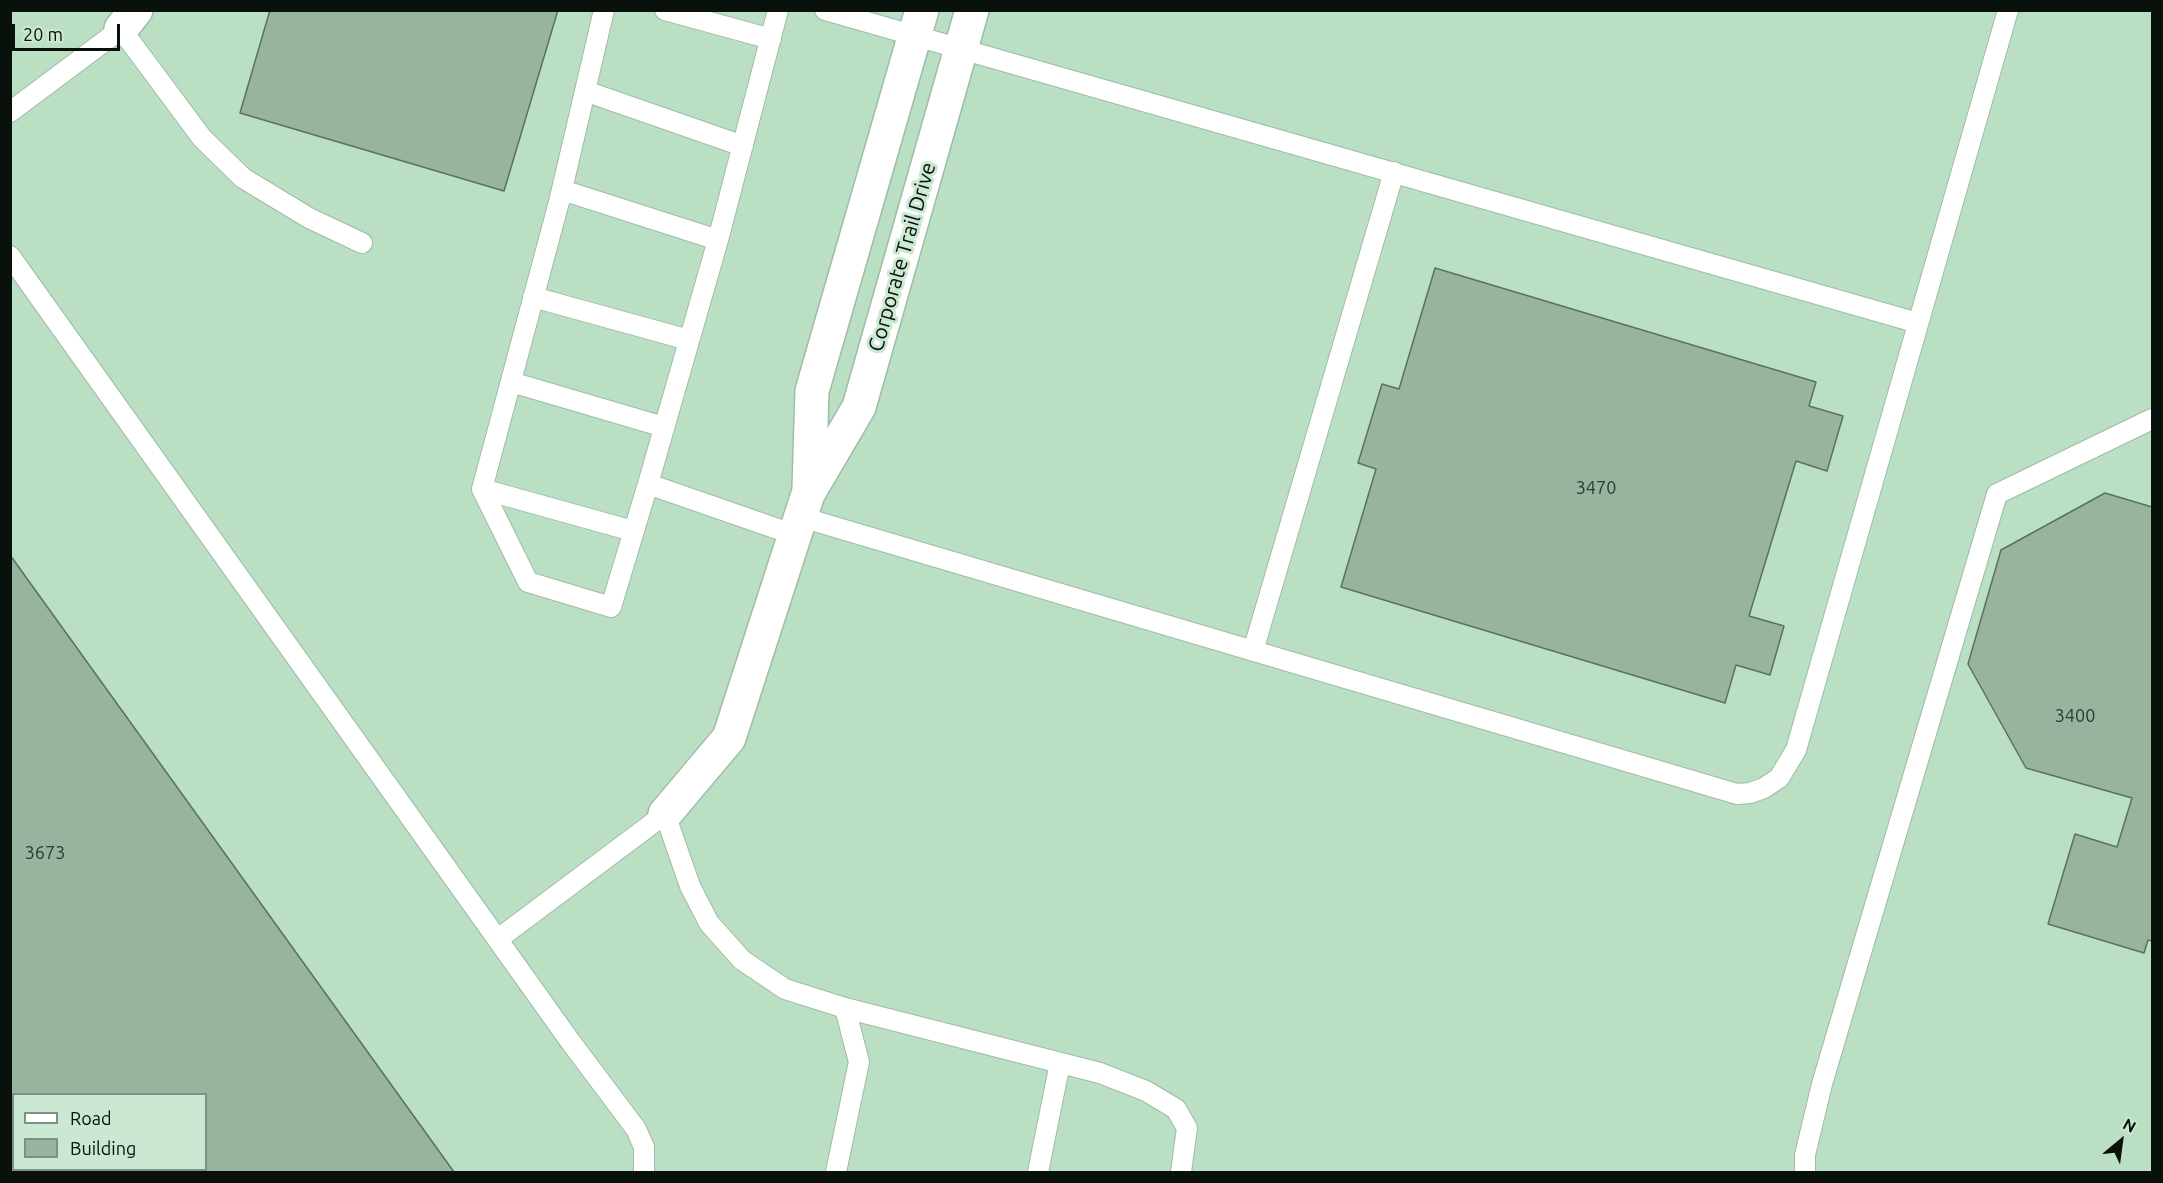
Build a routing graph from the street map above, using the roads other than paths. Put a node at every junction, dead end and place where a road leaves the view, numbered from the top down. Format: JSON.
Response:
{"nodes":[{"id":1,"x":604,"y":10,"type":"edge"},
{"id":2,"x":666,"y":10,"type":"edge"},
{"id":3,"x":778,"y":10,"type":"edge"},
{"id":4,"x":825,"y":10,"type":"edge"},
{"id":5,"x":972,"y":10,"type":"edge"},
{"id":6,"x":2008,"y":10,"type":"edge"},
{"id":7,"x":128,"y":20,"type":"edge"},
{"id":8,"x":918,"y":22,"type":"edge"},
{"id":9,"x":771,"y":39,"type":"junction"},
{"id":10,"x":962,"y":48,"type":"junction"},
{"id":11,"x":585,"y":91,"type":"junction"},
{"id":12,"x":10,"y":112,"type":"edge"},
{"id":13,"x":743,"y":146,"type":"junction"},
{"id":14,"x":1394,"y":172,"type":"junction"},
{"id":15,"x":562,"y":190,"type":"junction"},
{"id":16,"x":718,"y":240,"type":"junction"},
{"id":17,"x":362,"y":243,"type":"dead end"},
{"id":18,"x":10,"y":256,"type":"edge"},
{"id":19,"x":533,"y":297,"type":"junction"},
{"id":20,"x":1918,"y":323,"type":"junction"},
{"id":21,"x":689,"y":339,"type":"junction"},
{"id":22,"x":511,"y":382,"type":"junction"},
{"id":23,"x":2152,"y":419,"type":"edge"},
{"id":24,"x":664,"y":427,"type":"junction"},
{"id":25,"x":648,"y":484,"type":"junction"},
{"id":26,"x":482,"y":489,"type":"junction"},
{"id":27,"x":801,"y":515,"type":"junction"},
{"id":28,"x":633,"y":531,"type":"junction"},
{"id":29,"x":1252,"y":651,"type":"junction"},
{"id":30,"x":666,"y":814,"type":"junction"},
{"id":31,"x":498,"y":939,"type":"junction"},
{"id":32,"x":845,"y":1008,"type":"junction"},
{"id":33,"x":1060,"y":1063,"type":"junction"},
{"id":34,"x":644,"y":1173,"type":"edge"},
{"id":35,"x":836,"y":1173,"type":"edge"},
{"id":36,"x":1038,"y":1173,"type":"edge"},
{"id":37,"x":1181,"y":1173,"type":"edge"},
{"id":38,"x":1805,"y":1173,"type":"edge"}],
"edges":[{"from":1,"to":11,"type":"lane"},
{"from":2,"to":9,"type":"lane"},
{"from":3,"to":9,"type":"lane"},
{"from":4,"to":8,"type":"lane"},
{"from":5,"to":10,"type":"street","name":"Corporate Trail Drive"},
{"from":6,"to":20,"type":"lane"},
{"from":7,"to":12,"type":"lane"},
{"from":7,"to":17,"type":"lane"},
{"from":8,"to":10,"type":"lane"},
{"from":8,"to":27,"type":"street","name":"Corporate Trail Drive"},
{"from":9,"to":13,"type":"lane"},
{"from":10,"to":14,"type":"lane"},
{"from":10,"to":27,"type":"street","name":"Corporate Trail Drive"},
{"from":11,"to":13,"type":"lane"},
{"from":11,"to":15,"type":"lane"},
{"from":13,"to":16,"type":"lane"},
{"from":14,"to":20,"type":"lane"},
{"from":14,"to":29,"type":"lane"},
{"from":15,"to":16,"type":"lane"},
{"from":15,"to":19,"type":"lane"},
{"from":16,"to":21,"type":"lane"},
{"from":18,"to":31,"type":"lane"},
{"from":19,"to":21,"type":"lane"},
{"from":19,"to":22,"type":"lane"},
{"from":20,"to":29,"type":"lane"},
{"from":21,"to":24,"type":"lane"},
{"from":22,"to":24,"type":"lane"},
{"from":22,"to":26,"type":"lane"},
{"from":23,"to":38,"type":"lane"},
{"from":24,"to":25,"type":"lane"},
{"from":25,"to":27,"type":"lane"},
{"from":25,"to":28,"type":"lane"},
{"from":26,"to":28,"type":"lane"},
{"from":26,"to":28,"type":"lane"},
{"from":27,"to":29,"type":"lane"},
{"from":27,"to":30,"type":"street","name":"Corporate Trail Drive"},
{"from":30,"to":31,"type":"lane"},
{"from":30,"to":32,"type":"lane"},
{"from":31,"to":34,"type":"lane"},
{"from":32,"to":33,"type":"lane"},
{"from":32,"to":35,"type":"lane"},
{"from":33,"to":36,"type":"lane"},
{"from":33,"to":37,"type":"lane"}]}
